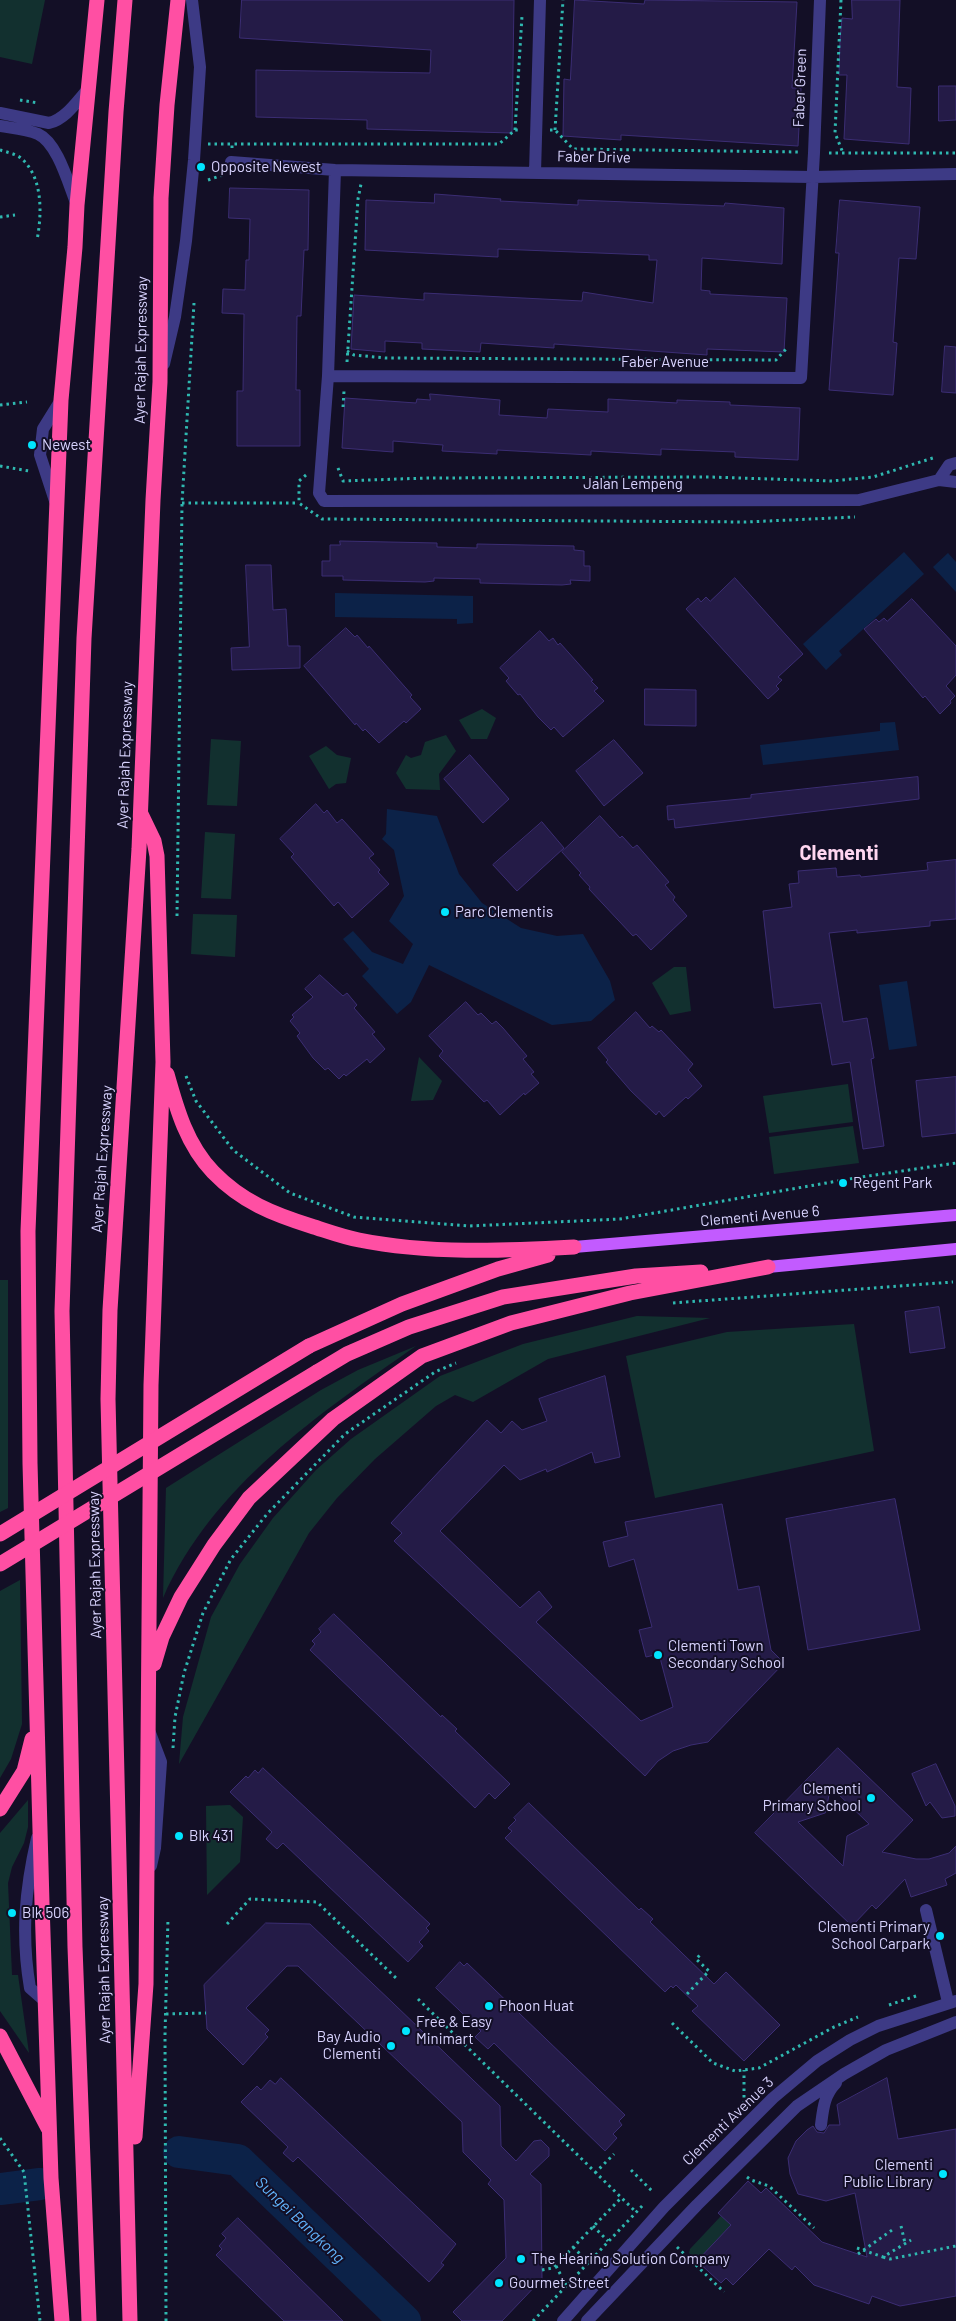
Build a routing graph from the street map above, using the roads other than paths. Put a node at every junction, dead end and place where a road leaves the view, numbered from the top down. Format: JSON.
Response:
{"nodes":[{"id":1,"x":97,"y":0,"type":"edge"},
{"id":2,"x":125,"y":0,"type":"edge"},
{"id":3,"x":178,"y":0,"type":"edge"},
{"id":4,"x":192,"y":0,"type":"edge"},
{"id":5,"x":540,"y":0,"type":"edge"},
{"id":6,"x":820,"y":0,"type":"edge"},
{"id":7,"x":90,"y":88,"type":"junction"},
{"id":8,"x":0,"y":113,"type":"edge"},
{"id":9,"x":0,"y":126,"type":"edge"},
{"id":10,"x":231,"y":168,"type":"road end"},
{"id":11,"x":335,"y":170,"type":"junction"},
{"id":12,"x":535,"y":172,"type":"junction"},
{"id":13,"x":956,"y":174,"type":"edge"},
{"id":14,"x":813,"y":177,"type":"junction"},
{"id":15,"x":77,"y":205,"type":"junction"},
{"id":16,"x":328,"y":376,"type":"junction"},
{"id":17,"x":160,"y":382,"type":"junction"},
{"id":18,"x":956,"y":463,"type":"edge"},
{"id":19,"x":939,"y":480,"type":"junction"},
{"id":20,"x":956,"y":482,"type":"edge"},
{"id":21,"x":140,"y":813,"type":"junction"},
{"id":22,"x":163,"y":1062,"type":"junction"},
{"id":23,"x":954,"y":1214,"type":"edge"},
{"id":24,"x":574,"y":1247,"type":"junction"},
{"id":25,"x":956,"y":1249,"type":"edge"},
{"id":26,"x":768,"y":1267,"type":"junction"},
{"id":27,"x":0,"y":1534,"type":"edge"},
{"id":28,"x":0,"y":1564,"type":"edge"},
{"id":29,"x":148,"y":1685,"type":"junction"},
{"id":30,"x":37,"y":1723,"type":"junction"},
{"id":31,"x":0,"y":1809,"type":"edge"},
{"id":32,"x":926,"y":1910,"type":"dead end"},
{"id":33,"x":952,"y":2001,"type":"edge"},
{"id":34,"x":956,"y":2022,"type":"edge"},
{"id":35,"x":0,"y":2036,"type":"edge"},
{"id":36,"x":844,"y":2074,"type":"junction"},
{"id":37,"x":822,"y":2124,"type":"dead end"},
{"id":38,"x":50,"y":2132,"type":"junction"},
{"id":39,"x":128,"y":2222,"type":"junction"},
{"id":40,"x":62,"y":2321,"type":"edge"},
{"id":41,"x":88,"y":2321,"type":"edge"},
{"id":42,"x":130,"y":2321,"type":"edge"},
{"id":43,"x":563,"y":2321,"type":"edge"},
{"id":44,"x":587,"y":2321,"type":"edge"}],
"edges":[{"from":1,"to":7,"type":"highway"},
{"from":2,"to":41,"type":"highway","name":"Ayer Rajah Expressway"},
{"from":3,"to":17,"type":"highway","name":"Ayer Rajah Expressway"},
{"from":4,"to":17,"type":"street"},
{"from":5,"to":12,"type":"street"},
{"from":6,"to":14,"type":"street","name":"Faber Green"},
{"from":7,"to":8,"type":"street"},
{"from":7,"to":15,"type":"highway"},
{"from":9,"to":15,"type":"street"},
{"from":10,"to":11,"type":"street","name":"Faber Drive"},
{"from":11,"to":12,"type":"street","name":"Faber Drive"},
{"from":11,"to":16,"type":"street"},
{"from":12,"to":14,"type":"street","name":"Faber Drive"},
{"from":13,"to":14,"type":"street","name":"Faber Drive"},
{"from":14,"to":16,"type":"street","name":"Faber Avenue"},
{"from":15,"to":30,"type":"highway"},
{"from":16,"to":19,"type":"street","name":"Jalan Lempeng"},
{"from":17,"to":21,"type":"highway","name":"Ayer Rajah Expressway"},
{"from":18,"to":19,"type":"street"},
{"from":19,"to":20,"type":"street","name":"Jalan Lempeng"},
{"from":21,"to":22,"type":"highway"},
{"from":21,"to":39,"type":"highway","name":"Ayer Rajah Expressway"},
{"from":22,"to":24,"type":"highway"},
{"from":22,"to":29,"type":"highway"},
{"from":23,"to":24,"type":"main road","name":"Clementi Avenue 6"},
{"from":24,"to":27,"type":"highway","bridge":true},
{"from":25,"to":26,"type":"main road"},
{"from":26,"to":28,"type":"highway","bridge":true},
{"from":26,"to":29,"type":"highway"},
{"from":29,"to":39,"type":"highway"},
{"from":30,"to":31,"type":"highway"},
{"from":30,"to":38,"type":"highway"},
{"from":32,"to":33,"type":"street"},
{"from":33,"to":43,"type":"street","name":"Clementi Avenue 3"},
{"from":34,"to":36,"type":"street"},
{"from":35,"to":38,"type":"highway"},
{"from":36,"to":37,"type":"street"},
{"from":36,"to":44,"type":"street"},
{"from":38,"to":40,"type":"highway"},
{"from":39,"to":42,"type":"highway","name":"Ayer Rajah Expressway"}]}
